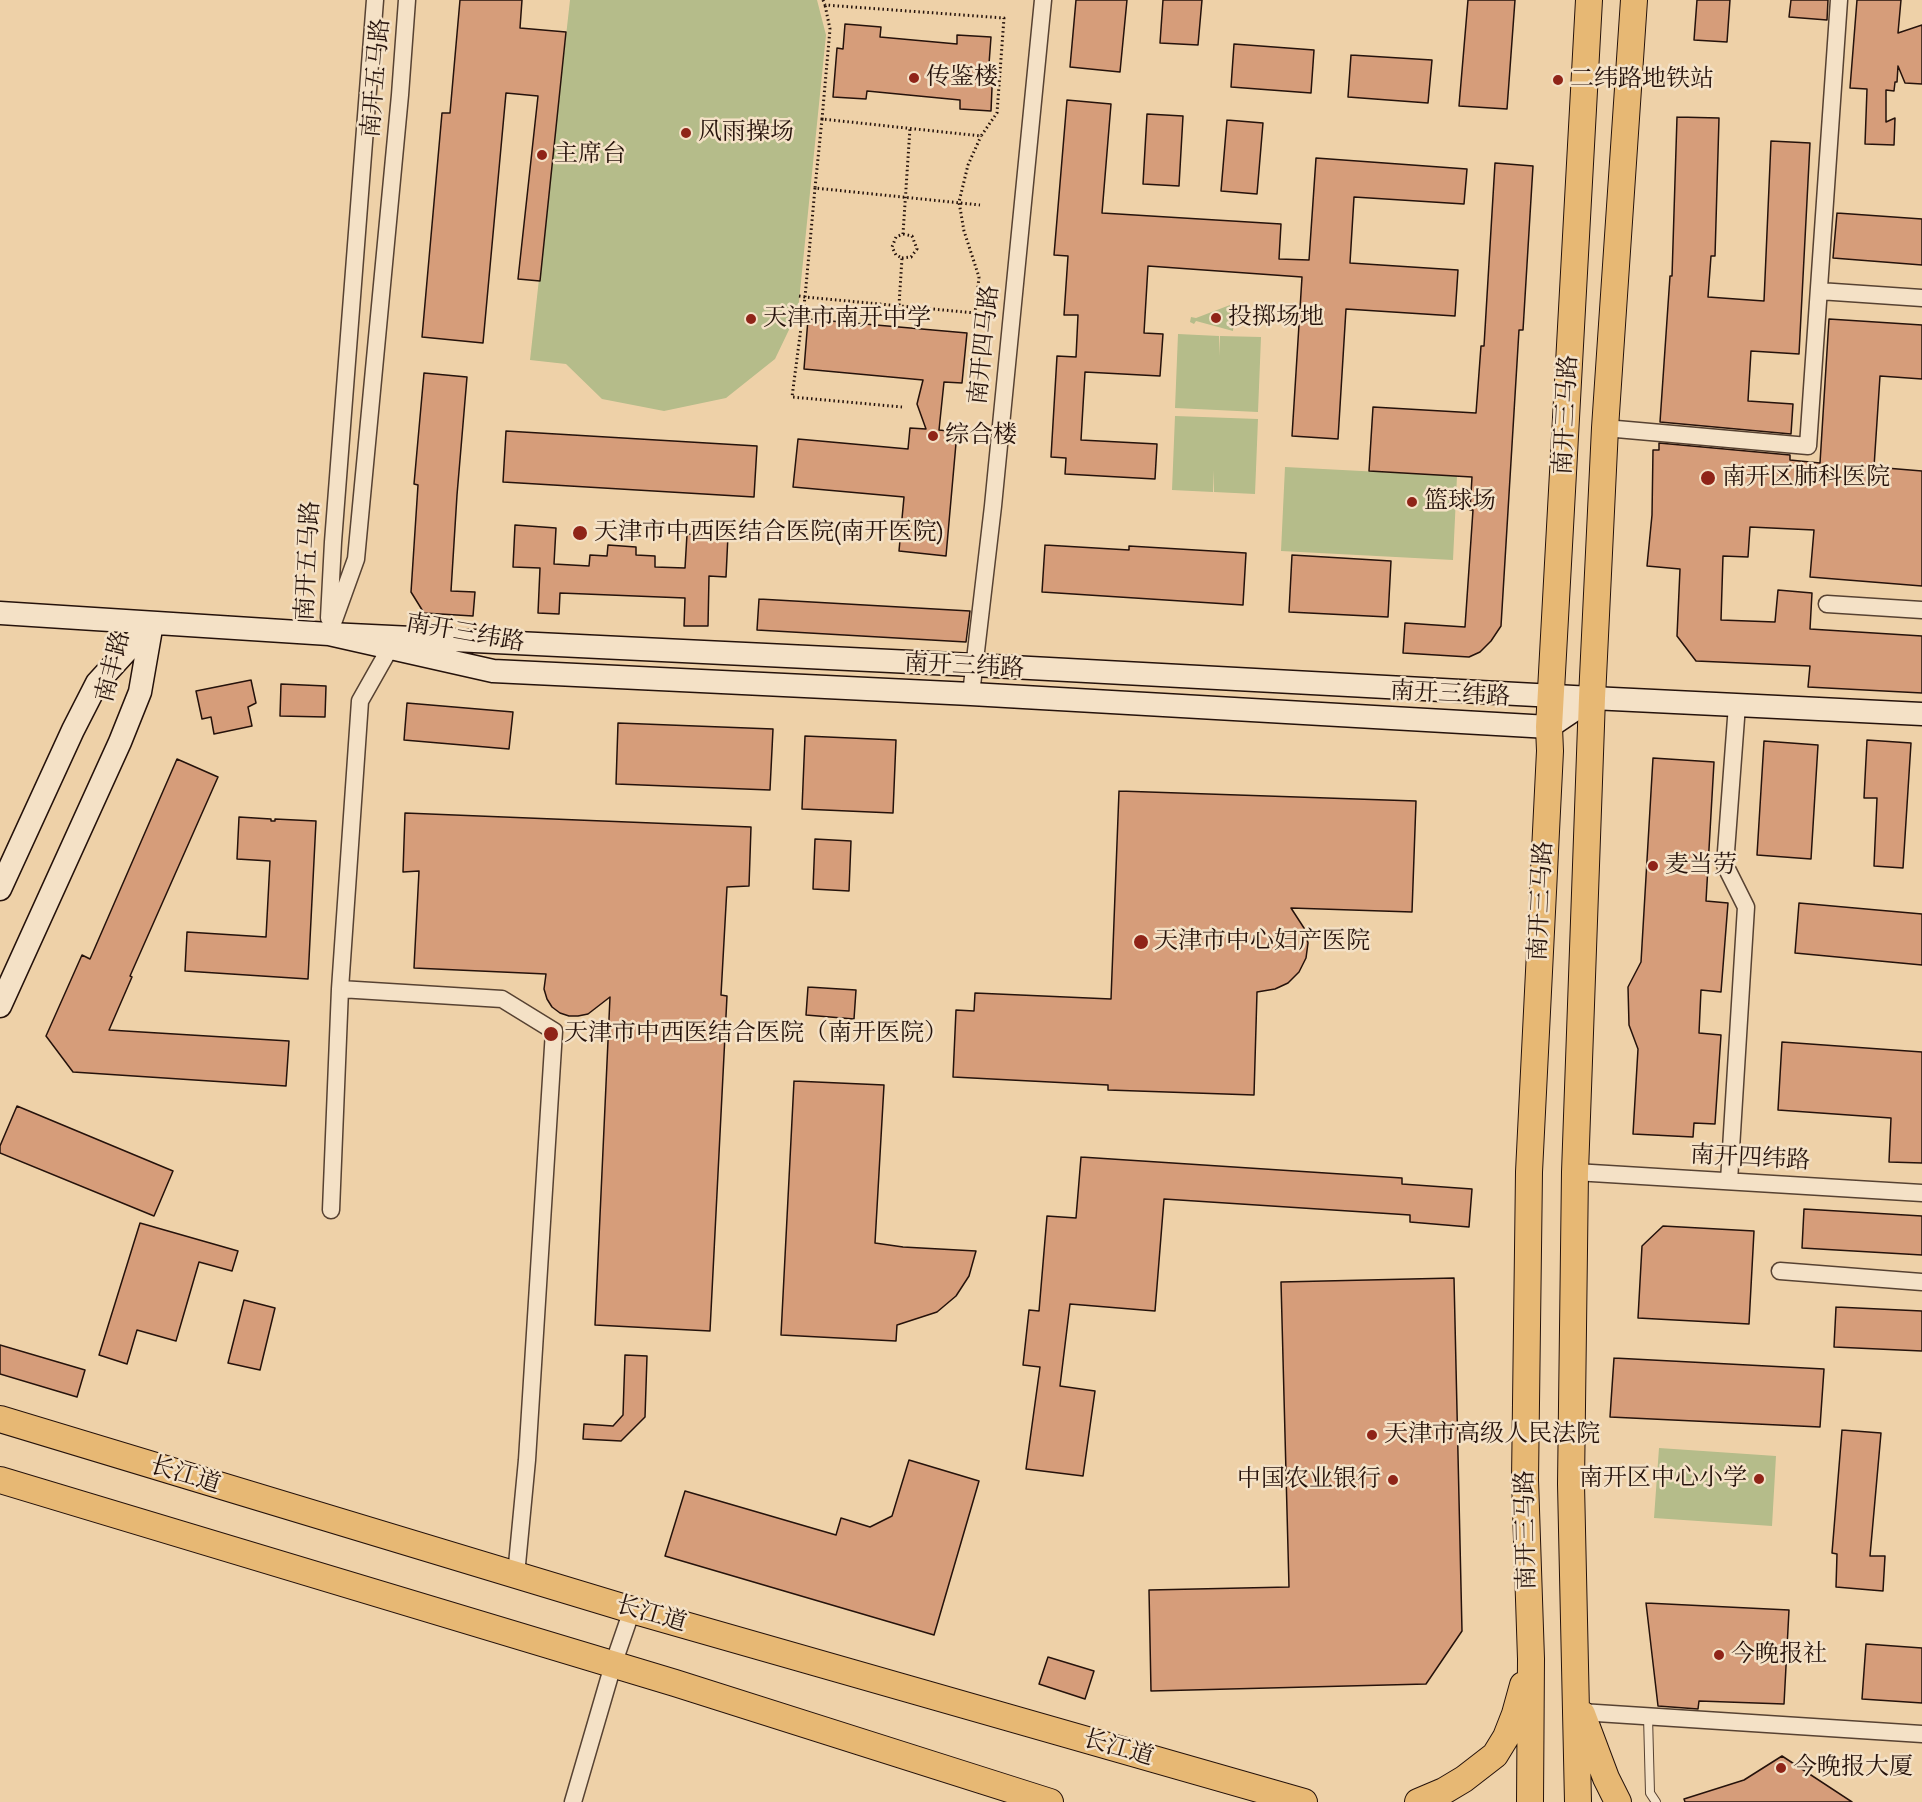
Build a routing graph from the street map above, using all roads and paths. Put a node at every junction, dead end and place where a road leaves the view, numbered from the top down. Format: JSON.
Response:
{"nodes":[{"id":1,"x":375,"y":0,"type":"edge"},
{"id":2,"x":407,"y":0,"type":"edge"},
{"id":3,"x":823,"y":0,"type":"edge"},
{"id":4,"x":1043,"y":0,"type":"edge"},
{"id":5,"x":1589,"y":0,"type":"edge"},
{"id":6,"x":1634,"y":0,"type":"edge"},
{"id":7,"x":1839,"y":0,"type":"edge"},
{"id":8,"x":825,"y":5,"type":"junction"},
{"id":9,"x":822,"y":119,"type":"junction"},
{"id":10,"x":910,"y":128,"type":"junction"},
{"id":11,"x":981,"y":135,"type":"junction"},
{"id":12,"x":815,"y":188,"type":"junction"},
{"id":13,"x":905,"y":197,"type":"junction"},
{"id":14,"x":959,"y":202,"type":"junction"},
{"id":15,"x":980,"y":205,"type":"dead end"},
{"id":16,"x":903,"y":234,"type":"junction"},
{"id":17,"x":902,"y":258,"type":"junction"},
{"id":18,"x":1819,"y":291,"type":"junction"},
{"id":19,"x":800,"y":296,"type":"dead end"},
{"id":20,"x":805,"y":297,"type":"junction"},
{"id":21,"x":1922,"y":298,"type":"edge"},
{"id":22,"x":899,"y":305,"type":"junction"},
{"id":23,"x":902,"y":406,"type":"dead end"},
{"id":24,"x":1605,"y":428,"type":"junction"},
{"id":25,"x":1827,"y":604,"type":"dead end"},
{"id":26,"x":1922,"y":610,"type":"edge"},
{"id":27,"x":0,"y":613,"type":"edge"},
{"id":28,"x":152,"y":623,"type":"junction"},
{"id":29,"x":328,"y":634,"type":"junction"},
{"id":30,"x":390,"y":648,"type":"junction"},
{"id":31,"x":974,"y":665,"type":"junction"},
{"id":32,"x":970,"y":694,"type":"junction"},
{"id":33,"x":1551,"y":696,"type":"junction"},
{"id":34,"x":1592,"y":698,"type":"junction"},
{"id":35,"x":1737,"y":705,"type":"junction"},
{"id":36,"x":1922,"y":714,"type":"edge"},
{"id":37,"x":1549,"y":727,"type":"junction"},
{"id":38,"x":0,"y":889,"type":"edge"},
{"id":39,"x":340,"y":989,"type":"junction"},
{"id":40,"x":0,"y":1006,"type":"edge"},
{"id":41,"x":1575,"y":1172,"type":"junction"},
{"id":42,"x":1729,"y":1181,"type":"junction"},
{"id":43,"x":1922,"y":1193,"type":"edge"},
{"id":44,"x":331,"y":1210,"type":"dead end"},
{"id":45,"x":1780,"y":1271,"type":"dead end"},
{"id":46,"x":1922,"y":1282,"type":"edge"},
{"id":47,"x":0,"y":1419,"type":"edge"},
{"id":48,"x":0,"y":1480,"type":"edge"},
{"id":49,"x":516,"y":1575,"type":"junction"},
{"id":50,"x":632,"y":1610,"type":"junction"},
{"id":51,"x":1531,"y":1659,"type":"junction"},
{"id":52,"x":614,"y":1665,"type":"junction"},
{"id":53,"x":1575,"y":1687,"type":"junction"},
{"id":54,"x":1581,"y":1712,"type":"junction"},
{"id":55,"x":1648,"y":1716,"type":"junction"},
{"id":56,"x":1922,"y":1734,"type":"edge"},
{"id":57,"x":1002,"y":1794,"type":"edge"},
{"id":58,"x":1531,"y":1796,"type":"edge"},
{"id":59,"x":1577,"y":1798,"type":"edge"},
{"id":60,"x":573,"y":1802,"type":"edge"},
{"id":61,"x":1050,"y":1802,"type":"edge"},
{"id":62,"x":1305,"y":1802,"type":"edge"},
{"id":63,"x":1418,"y":1802,"type":"edge"},
{"id":64,"x":1618,"y":1802,"type":"edge"},
{"id":65,"x":1656,"y":1802,"type":"edge"}],
"edges":[{"from":1,"to":29,"type":"street","name":"南开五马路"},
{"from":2,"to":29,"type":"street","name":"南开五马路"},
{"from":3,"to":8,"type":"path"},
{"from":4,"to":31,"type":"street","name":"南开四马路"},
{"from":5,"to":33,"type":"main road","name":"南开三马路"},
{"from":6,"to":24,"type":"main road","name":"南开三马路"},
{"from":7,"to":18,"type":"street"},
{"from":8,"to":9,"type":"path"},
{"from":8,"to":11,"type":"path"},
{"from":9,"to":10,"type":"path"},
{"from":9,"to":12,"type":"path"},
{"from":10,"to":11,"type":"path"},
{"from":10,"to":13,"type":"path"},
{"from":11,"to":14,"type":"path"},
{"from":12,"to":13,"type":"path"},
{"from":12,"to":20,"type":"path"},
{"from":13,"to":14,"type":"path"},
{"from":13,"to":16,"type":"path"},
{"from":14,"to":15,"type":"path"},
{"from":14,"to":22,"type":"path"},
{"from":16,"to":17,"type":"path"},
{"from":16,"to":17,"type":"path"},
{"from":17,"to":22,"type":"path"},
{"from":18,"to":21,"type":"street"},
{"from":18,"to":24,"type":"street"},
{"from":19,"to":20,"type":"path"},
{"from":20,"to":22,"type":"path"},
{"from":20,"to":23,"type":"path"},
{"from":24,"to":34,"type":"main road","name":"南开三马路"},
{"from":25,"to":26,"type":"street"},
{"from":27,"to":28,"type":"street","name":"南开三纬路"},
{"from":28,"to":29,"type":"street","name":"南开三纬路"},
{"from":28,"to":38,"type":"street","name":"南丰路"},
{"from":28,"to":40,"type":"street","name":"南丰路"},
{"from":29,"to":30,"type":"street","name":"南开三纬路"},
{"from":29,"to":31,"type":"street","name":"南开三纬路"},
{"from":30,"to":32,"type":"street","name":"南开三纬路"},
{"from":30,"to":39,"type":"street"},
{"from":31,"to":32,"type":"street","name":"南开四马路"},
{"from":31,"to":33,"type":"street","name":"南开三纬路"},
{"from":32,"to":37,"type":"street","name":"南开三纬路"},
{"from":33,"to":34,"type":"street","name":"南开三纬路"},
{"from":33,"to":37,"type":"main road","name":"南开三马路"},
{"from":34,"to":35,"type":"street","name":"南开三纬路"},
{"from":34,"to":37,"type":"street"},
{"from":34,"to":41,"type":"main road","name":"南开三马路"},
{"from":35,"to":36,"type":"street","name":"南开三纬路"},
{"from":35,"to":42,"type":"street"},
{"from":37,"to":51,"type":"main road","name":"南开三马路"},
{"from":39,"to":44,"type":"street"},
{"from":39,"to":49,"type":"street"},
{"from":41,"to":42,"type":"street","name":"南开四纬路"},
{"from":41,"to":53,"type":"main road","name":"南开三马路"},
{"from":42,"to":43,"type":"street","name":"南开四纬路"},
{"from":45,"to":46,"type":"street"},
{"from":47,"to":49,"type":"main road","name":"长江道"},
{"from":48,"to":52,"type":"main road"},
{"from":49,"to":50,"type":"main road","name":"长江道"},
{"from":50,"to":52,"type":"street"},
{"from":50,"to":62,"type":"main road","name":"长江道"},
{"from":51,"to":58,"type":"main road","name":"南开三马路"},
{"from":51,"to":63,"type":"main road"},
{"from":52,"to":57,"type":"main road"},
{"from":52,"to":60,"type":"street"},
{"from":53,"to":54,"type":"main road"},
{"from":53,"to":59,"type":"main road","name":"南开三马路"},
{"from":54,"to":55,"type":"street"},
{"from":54,"to":64,"type":"main road"},
{"from":55,"to":56,"type":"street"},
{"from":55,"to":65,"type":"lane"},
{"from":57,"to":61,"type":"main road"}]}
